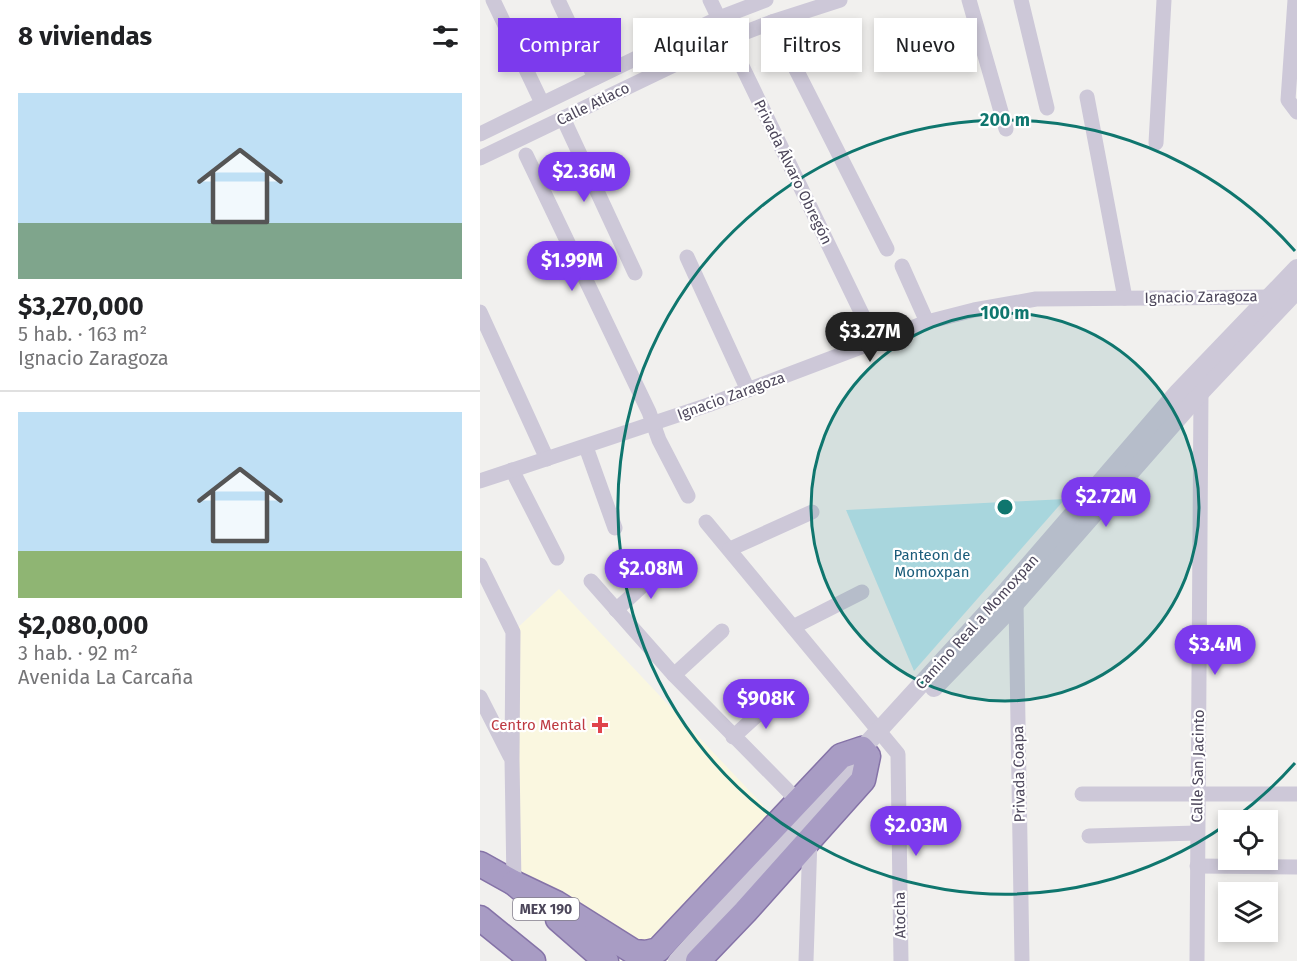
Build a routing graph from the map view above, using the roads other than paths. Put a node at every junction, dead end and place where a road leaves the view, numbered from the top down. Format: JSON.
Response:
{"nodes":[{"id":1,"x":493,"y":0,"type":"edge"},
{"id":2,"x":558,"y":0,"type":"edge"},
{"id":3,"x":710,"y":0,"type":"edge"},
{"id":4,"x":840,"y":0,"type":"edge"},
{"id":5,"x":969,"y":0,"type":"edge"},
{"id":6,"x":1021,"y":0,"type":"edge"},
{"id":7,"x":1164,"y":0,"type":"edge"},
{"id":8,"x":1295,"y":0,"type":"edge"},
{"id":9,"x":761,"y":1,"type":"edge"},
{"id":10,"x":719,"y":18,"type":"joint"},
{"id":11,"x":784,"y":18,"type":"edge"},
{"id":12,"x":633,"y":60,"type":"edge"},
{"id":13,"x":660,"y":72,"type":"edge"},
{"id":14,"x":745,"y":72,"type":"edge"},
{"id":15,"x":797,"y":72,"type":"edge"},
{"id":16,"x":595,"y":78,"type":"junction"},
{"id":17,"x":1087,"y":97,"type":"dead end"},
{"id":18,"x":542,"y":103,"type":"junction"},
{"id":19,"x":1047,"y":108,"type":"dead end"},
{"id":20,"x":527,"y":110,"type":"junction"},
{"id":21,"x":1297,"y":112,"type":"edge"},
{"id":22,"x":563,"y":118,"type":"junction"},
{"id":23,"x":1006,"y":129,"type":"dead end"},
{"id":24,"x":536,"y":131,"type":"junction"},
{"id":25,"x":480,"y":134,"type":"edge"},
{"id":26,"x":1156,"y":143,"type":"dead end"},
{"id":27,"x":526,"y":155,"type":"dead end"},
{"id":28,"x":480,"y":158,"type":"edge"},
{"id":29,"x":886,"y":249,"type":"dead end"},
{"id":30,"x":687,"y":257,"type":"dead end"},
{"id":31,"x":902,"y":266,"type":"dead end"},
{"id":32,"x":1297,"y":268,"type":"edge"},
{"id":33,"x":635,"y":273,"type":"dead end"},
{"id":34,"x":1294,"y":296,"type":"edge"},
{"id":35,"x":1269,"y":297,"type":"junction"},
{"id":36,"x":1125,"y":298,"type":"junction"},
{"id":37,"x":480,"y":312,"type":"edge"},
{"id":38,"x":927,"y":322,"type":"junction"},
{"id":39,"x":876,"y":343,"type":"junction"},
{"id":40,"x":748,"y":390,"type":"junction"},
{"id":41,"x":1201,"y":392,"type":"junction"},
{"id":42,"x":654,"y":424,"type":"junction"},
{"id":43,"x":586,"y":447,"type":"junction"},
{"id":44,"x":547,"y":459,"type":"junction"},
{"id":45,"x":512,"y":470,"type":"junction"},
{"id":46,"x":480,"y":481,"type":"edge"},
{"id":47,"x":688,"y":496,"type":"dead end"},
{"id":48,"x":812,"y":512,"type":"dead end"},
{"id":49,"x":706,"y":522,"type":"dead end"},
{"id":50,"x":615,"y":528,"type":"dead end"},
{"id":51,"x":730,"y":549,"type":"junction"},
{"id":52,"x":557,"y":558,"type":"dead end"},
{"id":53,"x":480,"y":565,"type":"edge"},
{"id":54,"x":664,"y":566,"type":"dead end"},
{"id":55,"x":591,"y":581,"type":"dead end"},
{"id":56,"x":862,"y":592,"type":"dead end"},
{"id":57,"x":1012,"y":597,"type":"junction"},
{"id":58,"x":616,"y":610,"type":"junction"},
{"id":59,"x":793,"y":627,"type":"junction"},
{"id":60,"x":722,"y":631,"type":"dead end"},
{"id":61,"x":674,"y":675,"type":"junction"},
{"id":62,"x":480,"y":697,"type":"edge"},
{"id":63,"x":776,"y":698,"type":"dead end"},
{"id":64,"x":883,"y":734,"type":"junction"},
{"id":65,"x":733,"y":738,"type":"junction"},
{"id":66,"x":861,"y":757,"type":"junction"},
{"id":67,"x":512,"y":759,"type":"junction"},
{"id":68,"x":1197,"y":793,"type":"junction"},
{"id":69,"x":1082,"y":794,"type":"dead end"},
{"id":70,"x":1297,"y":794,"type":"edge"},
{"id":71,"x":798,"y":801,"type":"junction"},
{"id":72,"x":1197,"y":833,"type":"junction"},
{"id":73,"x":1089,"y":836,"type":"dead end"},
{"id":74,"x":810,"y":838,"type":"junction"},
{"id":75,"x":480,"y":864,"type":"edge"},
{"id":76,"x":1197,"y":866,"type":"junction"},
{"id":77,"x":1297,"y":867,"type":"edge"},
{"id":78,"x":514,"y":884,"type":"junction"},
{"id":79,"x":480,"y":919,"type":"edge"},
{"id":80,"x":698,"y":949,"type":"edge"},
{"id":81,"x":520,"y":961,"type":"edge"},
{"id":82,"x":533,"y":961,"type":"edge"},
{"id":83,"x":606,"y":961,"type":"edge"},
{"id":84,"x":677,"y":961,"type":"edge"},
{"id":85,"x":806,"y":961,"type":"edge"},
{"id":86,"x":901,"y":961,"type":"edge"},
{"id":87,"x":1022,"y":961,"type":"edge"},
{"id":88,"x":1197,"y":961,"type":"edge"}],
"edges":[{"from":1,"to":18,"type":"street"},
{"from":2,"to":16,"type":"street","name":"Calle Atlaco"},
{"from":3,"to":10,"type":"street","name":"Privada Álvaro Obregón"},
{"from":4,"to":11,"type":"street","name":"Calle Atlaco"},
{"from":5,"to":23,"type":"street"},
{"from":6,"to":19,"type":"street"},
{"from":7,"to":26,"type":"street"},
{"from":8,"to":21,"type":"street"},
{"from":9,"to":10,"type":"street","name":"Calle Atlaco"},
{"from":12,"to":16,"type":"street","name":"Calle Atlaco"},
{"from":13,"to":22,"type":"street","name":"Calle Atlaco"},
{"from":14,"to":39,"type":"street","name":"Privada Álvaro Obregón"},
{"from":15,"to":29,"type":"street"},
{"from":16,"to":18,"type":"street","name":"Calle Atlaco"},
{"from":17,"to":36,"type":"street"},
{"from":18,"to":20,"type":"street","name":"Calle Atlaco"},
{"from":20,"to":24,"type":"street"},
{"from":20,"to":25,"type":"street","name":"Calle Atlaco"},
{"from":22,"to":24,"type":"street","name":"Calle Atlaco"},
{"from":22,"to":33,"type":"street"},
{"from":24,"to":28,"type":"street","name":"Calle Atlaco"},
{"from":27,"to":42,"type":"street"},
{"from":30,"to":40,"type":"street"},
{"from":31,"to":38,"type":"street"},
{"from":32,"to":35,"type":"street","name":"Camino Real a Momoxpan"},
{"from":34,"to":35,"type":"street","name":"Ignacio Zaragoza"},
{"from":34,"to":41,"type":"street","name":"Camino Real a Momoxpan"},
{"from":35,"to":36,"type":"street","name":"Ignacio Zaragoza"},
{"from":35,"to":57,"type":"street","name":"Camino Real a Momoxpan"},
{"from":36,"to":38,"type":"street","name":"Ignacio Zaragoza"},
{"from":37,"to":44,"type":"street"},
{"from":38,"to":39,"type":"street","name":"Ignacio Zaragoza"},
{"from":39,"to":40,"type":"street","name":"Ignacio Zaragoza"},
{"from":40,"to":42,"type":"street","name":"Ignacio Zaragoza"},
{"from":41,"to":57,"type":"street","name":"Camino Real a Momoxpan"},
{"from":41,"to":68,"type":"street","name":"Calle San Jacinto"},
{"from":42,"to":43,"type":"street","name":"Ignacio Zaragoza"},
{"from":42,"to":47,"type":"street"},
{"from":43,"to":44,"type":"street","name":"Ignacio Zaragoza"},
{"from":43,"to":50,"type":"street"},
{"from":44,"to":45,"type":"street","name":"Ignacio Zaragoza"},
{"from":45,"to":46,"type":"street","name":"Ignacio Zaragoza"},
{"from":45,"to":52,"type":"street"},
{"from":48,"to":51,"type":"street"},
{"from":49,"to":51,"type":"street","name":"Atocha"},
{"from":51,"to":59,"type":"street","name":"Atocha"},
{"from":53,"to":67,"type":"street"},
{"from":54,"to":58,"type":"street"},
{"from":55,"to":58,"type":"street"},
{"from":56,"to":59,"type":"street"},
{"from":57,"to":64,"type":"street","name":"Camino Real a Momoxpan"},
{"from":57,"to":87,"type":"street","name":"Privada Coapa"},
{"from":58,"to":61,"type":"street"},
{"from":59,"to":64,"type":"street","name":"Atocha"},
{"from":60,"to":61,"type":"street"},
{"from":61,"to":65,"type":"street"},
{"from":62,"to":67,"type":"street"},
{"from":63,"to":65,"type":"street"},
{"from":64,"to":66,"type":"street","name":"Camino Real a Momoxpan"},
{"from":64,"to":86,"type":"street","name":"Atocha"},
{"from":65,"to":71,"type":"street"},
{"from":66,"to":71,"type":"highway"},
{"from":66,"to":74,"type":"highway"},
{"from":66,"to":80,"type":"street","name":"Camino Real a Momoxpan"},
{"from":67,"to":78,"type":"street"},
{"from":68,"to":69,"type":"street"},
{"from":68,"to":70,"type":"street"},
{"from":68,"to":72,"type":"street","name":"Calle San Jacinto"},
{"from":71,"to":78,"type":"highway"},
{"from":72,"to":73,"type":"street"},
{"from":72,"to":76,"type":"street","name":"Calle San Jacinto"},
{"from":74,"to":80,"type":"highway"},
{"from":74,"to":85,"type":"street"},
{"from":75,"to":78,"type":"highway","number":"MEX 190"},
{"from":76,"to":77,"type":"street"},
{"from":76,"to":88,"type":"street","name":"Calle San Jacinto"},
{"from":78,"to":83,"type":"highway","number":"MEX 190"},
{"from":79,"to":81,"type":"highway"},
{"from":79,"to":82,"type":"highway","number":"MEX 190"},
{"from":80,"to":84,"type":"street","name":"Camino Real a Momoxpan"}]}
